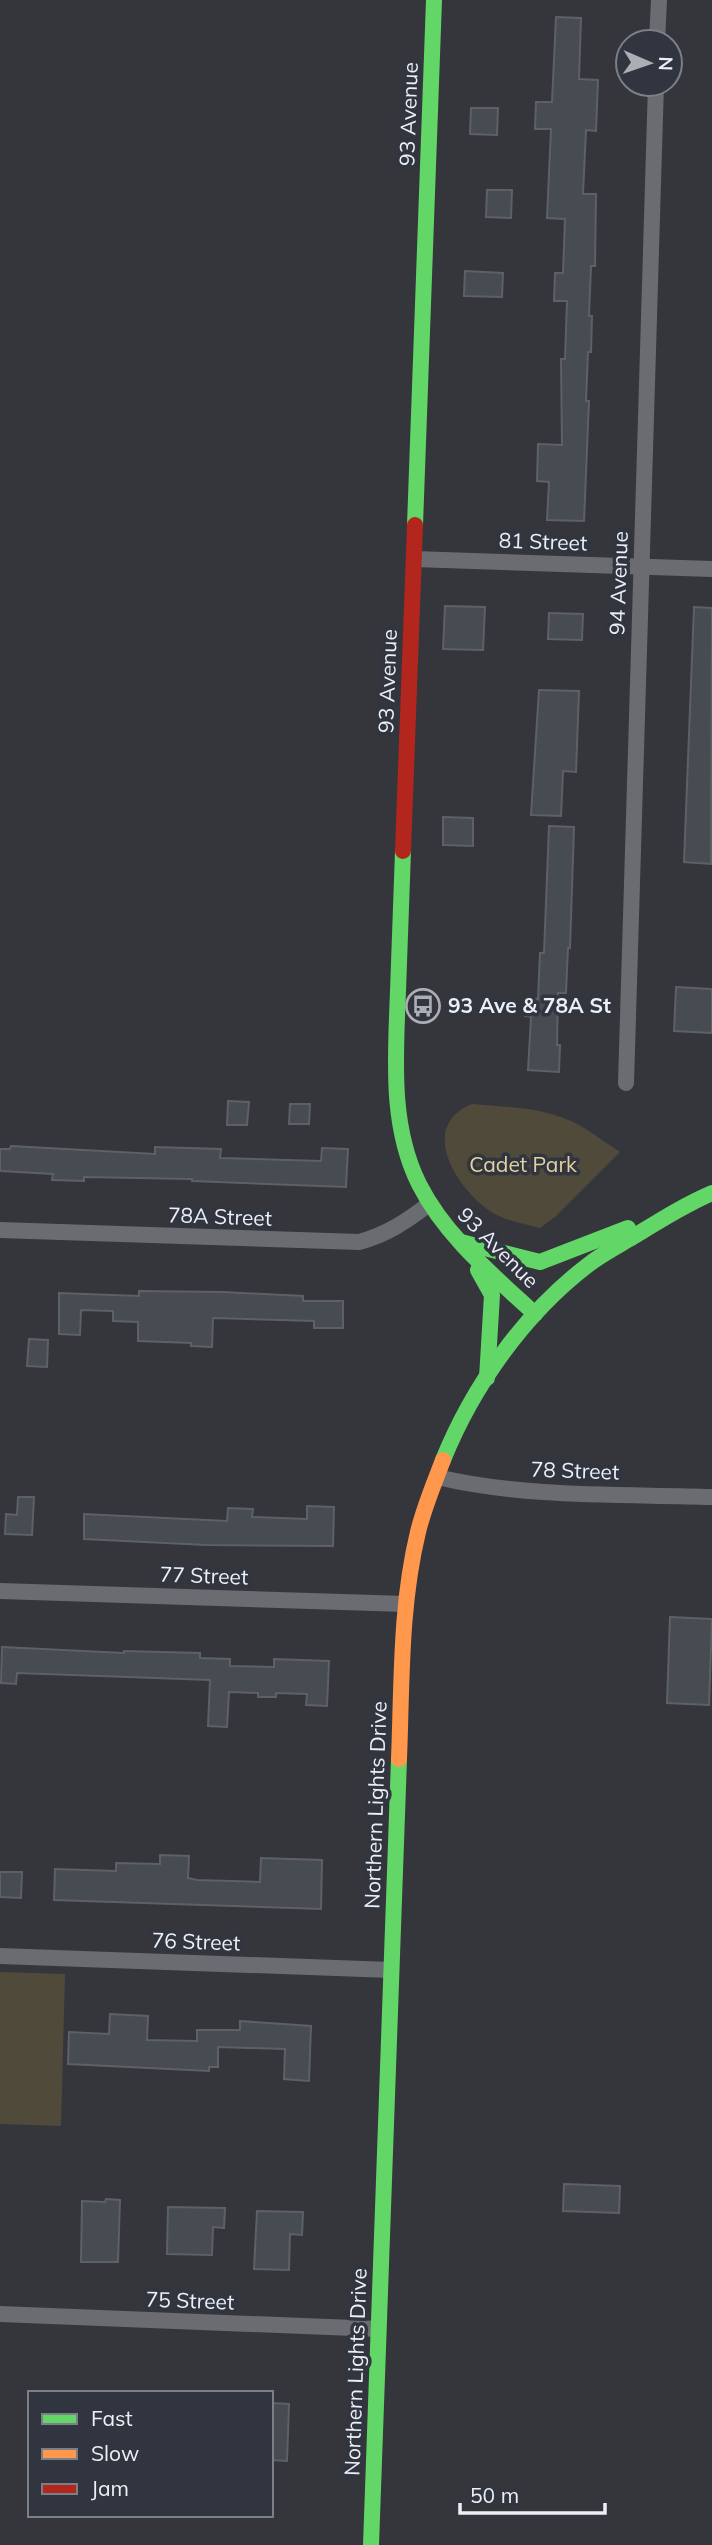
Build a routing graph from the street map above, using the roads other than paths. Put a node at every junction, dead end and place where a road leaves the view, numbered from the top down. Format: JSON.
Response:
{"nodes":[{"id":1,"x":434,"y":0,"type":"edge"},
{"id":2,"x":659,"y":0,"type":"edge"},
{"id":3,"x":658,"y":28,"type":"edge"},
{"id":4,"x":656,"y":98,"type":"edge"},
{"id":5,"x":414,"y":559,"type":"junction"},
{"id":6,"x":640,"y":566,"type":"junction"},
{"id":7,"x":712,"y":569,"type":"edge"},
{"id":8,"x":626,"y":1083,"type":"dead end"},
{"id":9,"x":712,"y":1194,"type":"edge"},
{"id":10,"x":429,"y":1204,"type":"junction"},
{"id":11,"x":674,"y":1210,"type":"junction"},
{"id":12,"x":0,"y":1230,"type":"edge"},
{"id":13,"x":458,"y":1241,"type":"junction"},
{"id":14,"x":535,"y":1314,"type":"junction"},
{"id":15,"x":487,"y":1378,"type":"junction"},
{"id":16,"x":437,"y":1477,"type":"junction"},
{"id":17,"x":712,"y":1497,"type":"edge"},
{"id":18,"x":0,"y":1591,"type":"edge"},
{"id":19,"x":406,"y":1604,"type":"junction"},
{"id":20,"x":0,"y":1956,"type":"edge"},
{"id":21,"x":391,"y":1969,"type":"junction"},
{"id":22,"x":0,"y":2315,"type":"edge"},
{"id":23,"x":378,"y":2329,"type":"junction"},
{"id":24,"x":371,"y":2545,"type":"edge"}],
"edges":[{"from":1,"to":5,"type":"main road","name":"93 Avenue"},
{"from":2,"to":3,"type":"street"},
{"from":4,"to":6,"type":"street","name":"94 Avenue"},
{"from":5,"to":6,"type":"street","name":"81 Street"},
{"from":5,"to":10,"type":"main road","name":"93 Avenue"},
{"from":6,"to":7,"type":"street","name":"81 Street"},
{"from":6,"to":8,"type":"street","name":"94 Avenue"},
{"from":9,"to":11,"type":"main road","name":"Northern Lights Drive"},
{"from":10,"to":12,"type":"street","name":"78A Street"},
{"from":10,"to":13,"type":"main road","name":"93 Avenue"},
{"from":11,"to":13,"type":"main road"},
{"from":11,"to":14,"type":"main road","name":"Northern Lights Drive"},
{"from":13,"to":14,"type":"main road","name":"93 Avenue"},
{"from":13,"to":15,"type":"main road"},
{"from":14,"to":15,"type":"main road","name":"Northern Lights Drive"},
{"from":15,"to":16,"type":"main road","name":"Northern Lights Drive"},
{"from":16,"to":17,"type":"street","name":"78 Street"},
{"from":16,"to":19,"type":"main road","name":"Northern Lights Drive"},
{"from":18,"to":19,"type":"street","name":"77 Street"},
{"from":19,"to":21,"type":"main road","name":"Northern Lights Drive"},
{"from":20,"to":21,"type":"street","name":"76 Street"},
{"from":21,"to":23,"type":"main road","name":"Northern Lights Drive"},
{"from":22,"to":23,"type":"street","name":"75 Street"},
{"from":23,"to":24,"type":"main road","name":"Northern Lights Drive"}]}
